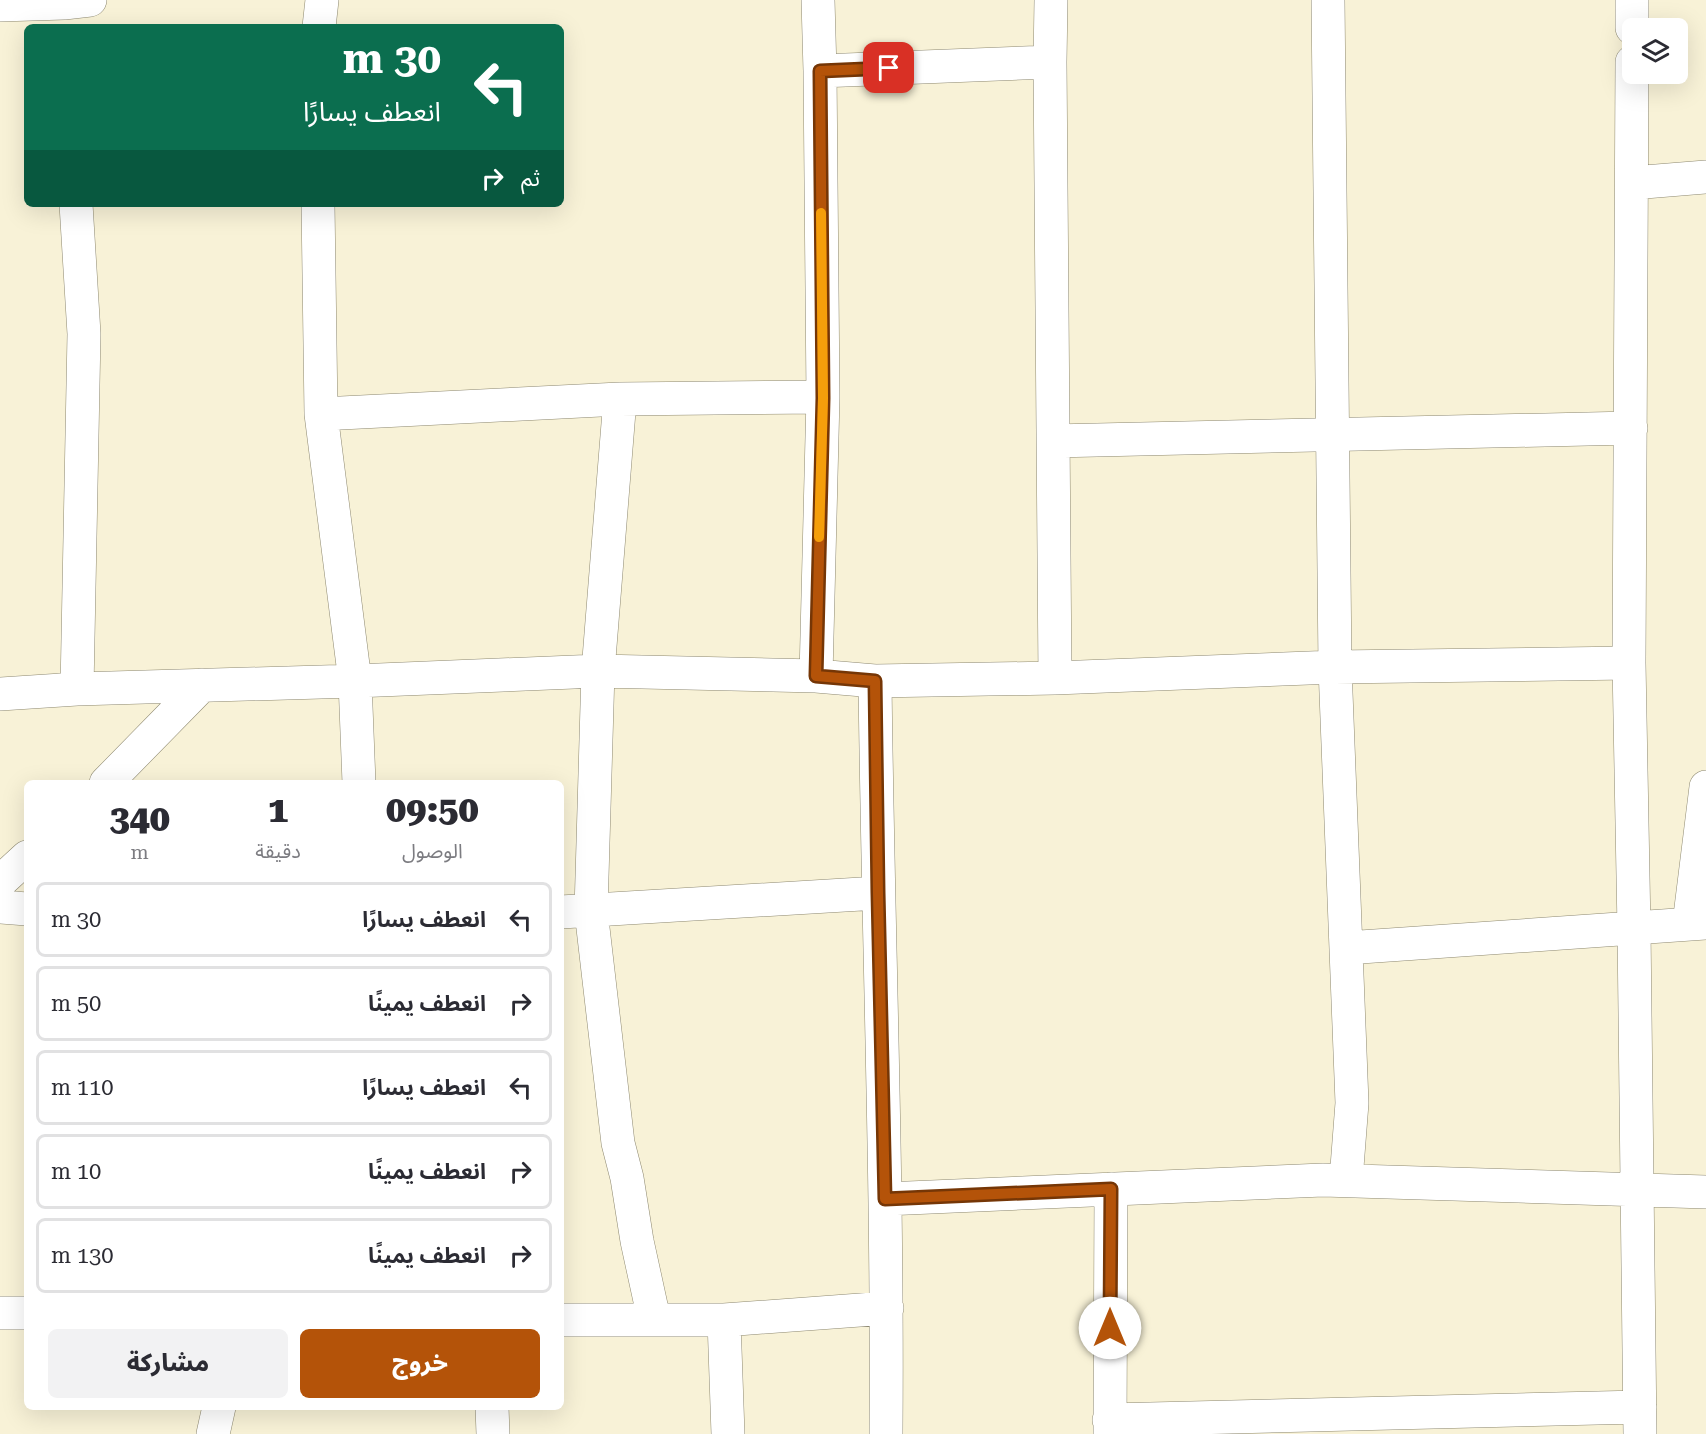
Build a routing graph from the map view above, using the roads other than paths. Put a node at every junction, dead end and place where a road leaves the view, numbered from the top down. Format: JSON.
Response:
{"nodes":[{"id":1,"x":322,"y":0,"type":"edge"},
{"id":2,"x":818,"y":0,"type":"edge"},
{"id":3,"x":1051,"y":0,"type":"edge"},
{"id":4,"x":1328,"y":0,"type":"edge"},
{"id":5,"x":1632,"y":0,"type":"edge"},
{"id":6,"x":0,"y":5,"type":"edge"},
{"id":7,"x":73,"y":10,"type":"edge"},
{"id":8,"x":1632,"y":18,"type":"edge"},
{"id":9,"x":319,"y":24,"type":"edge"},
{"id":10,"x":1050,"y":62,"type":"junction"},
{"id":11,"x":820,"y":71,"type":"junction"},
{"id":12,"x":1632,"y":84,"type":"edge"},
{"id":13,"x":1706,"y":177,"type":"edge"},
{"id":14,"x":1632,"y":183,"type":"junction"},
{"id":15,"x":76,"y":207,"type":"edge"},
{"id":16,"x":318,"y":207,"type":"edge"},
{"id":17,"x":823,"y":398,"type":"junction"},
{"id":18,"x":620,"y":399,"type":"junction"},
{"id":19,"x":321,"y":414,"type":"junction"},
{"id":20,"x":1631,"y":428,"type":"junction"},
{"id":21,"x":1332,"y":436,"type":"junction"},
{"id":22,"x":1053,"y":441,"type":"junction"},
{"id":23,"x":1629,"y":663,"type":"junction"},
{"id":24,"x":1335,"y":667,"type":"junction"},
{"id":25,"x":598,"y":671,"type":"junction"},
{"id":26,"x":816,"y":676,"type":"junction"},
{"id":27,"x":1055,"y":678,"type":"junction"},
{"id":28,"x":356,"y":681,"type":"junction"},
{"id":29,"x":875,"y":681,"type":"junction"},
{"id":30,"x":202,"y":685,"type":"junction"},
{"id":31,"x":77,"y":689,"type":"junction"},
{"id":32,"x":0,"y":694,"type":"edge"},
{"id":33,"x":109,"y":780,"type":"edge"},
{"id":34,"x":359,"y":780,"type":"edge"},
{"id":35,"x":1706,"y":787,"type":"edge"},
{"id":36,"x":24,"y":860,"type":"edge"},
{"id":37,"x":0,"y":882,"type":"edge"},
{"id":38,"x":878,"y":893,"type":"junction"},
{"id":39,"x":0,"y":908,"type":"edge"},
{"id":40,"x":24,"y":909,"type":"edge"},
{"id":41,"x":576,"y":911,"type":"edge"},
{"id":42,"x":1698,"y":923,"type":"edge"},
{"id":43,"x":1634,"y":929,"type":"junction"},
{"id":44,"x":1346,"y":948,"type":"junction"},
{"id":45,"x":1346,"y":1180,"type":"junction"},
{"id":46,"x":1111,"y":1189,"type":"junction"},
{"id":47,"x":1637,"y":1190,"type":"junction"},
{"id":48,"x":1706,"y":1192,"type":"edge"},
{"id":49,"x":885,"y":1199,"type":"junction"},
{"id":50,"x":887,"y":1308,"type":"junction"},
{"id":51,"x":0,"y":1313,"type":"edge"},
{"id":52,"x":24,"y":1313,"type":"edge"},
{"id":53,"x":654,"y":1319,"type":"junction"},
{"id":54,"x":564,"y":1320,"type":"edge"},
{"id":55,"x":724,"y":1320,"type":"junction"},
{"id":56,"x":218,"y":1410,"type":"edge"},
{"id":57,"x":492,"y":1410,"type":"edge"},
{"id":58,"x":1640,"y":1421,"type":"edge"},
{"id":59,"x":1110,"y":1427,"type":"edge"},
{"id":60,"x":213,"y":1434,"type":"edge"},
{"id":61,"x":493,"y":1434,"type":"edge"},
{"id":62,"x":728,"y":1434,"type":"edge"},
{"id":63,"x":886,"y":1434,"type":"edge"}],
"edges":[{"from":1,"to":9,"type":"street"},
{"from":2,"to":11,"type":"street"},
{"from":3,"to":10,"type":"street"},
{"from":4,"to":21,"type":"street"},
{"from":5,"to":8,"type":"street"},
{"from":6,"to":7,"type":"street"},
{"from":10,"to":11,"type":"street"},
{"from":10,"to":22,"type":"street"},
{"from":11,"to":17,"type":"street"},
{"from":12,"to":14,"type":"street"},
{"from":13,"to":14,"type":"street"},
{"from":14,"to":20,"type":"street"},
{"from":15,"to":31,"type":"street"},
{"from":16,"to":19,"type":"street"},
{"from":17,"to":18,"type":"street"},
{"from":17,"to":26,"type":"street"},
{"from":18,"to":19,"type":"street"},
{"from":18,"to":25,"type":"street"},
{"from":19,"to":28,"type":"street"},
{"from":20,"to":21,"type":"street"},
{"from":20,"to":23,"type":"street"},
{"from":21,"to":22,"type":"street"},
{"from":21,"to":24,"type":"street"},
{"from":22,"to":27,"type":"street"},
{"from":23,"to":24,"type":"street"},
{"from":23,"to":43,"type":"street"},
{"from":24,"to":27,"type":"street"},
{"from":24,"to":44,"type":"street"},
{"from":25,"to":26,"type":"street"},
{"from":25,"to":28,"type":"street"},
{"from":25,"to":41,"type":"street"},
{"from":26,"to":29,"type":"street"},
{"from":27,"to":29,"type":"street"},
{"from":28,"to":30,"type":"street"},
{"from":28,"to":34,"type":"street"},
{"from":29,"to":38,"type":"street"},
{"from":30,"to":31,"type":"street"},
{"from":30,"to":33,"type":"street"},
{"from":31,"to":32,"type":"street"},
{"from":35,"to":42,"type":"street"},
{"from":36,"to":37,"type":"street"},
{"from":38,"to":41,"type":"street"},
{"from":38,"to":49,"type":"street"},
{"from":39,"to":40,"type":"street"},
{"from":41,"to":53,"type":"street"},
{"from":42,"to":43,"type":"street"},
{"from":43,"to":44,"type":"street"},
{"from":43,"to":47,"type":"street"},
{"from":44,"to":45,"type":"street"},
{"from":45,"to":46,"type":"street"},
{"from":45,"to":47,"type":"street"},
{"from":46,"to":49,"type":"street"},
{"from":46,"to":59,"type":"street"},
{"from":47,"to":48,"type":"street"},
{"from":47,"to":58,"type":"street"},
{"from":49,"to":50,"type":"street"},
{"from":50,"to":55,"type":"street"},
{"from":50,"to":63,"type":"street"},
{"from":51,"to":52,"type":"street"},
{"from":53,"to":54,"type":"street"},
{"from":53,"to":55,"type":"street"},
{"from":55,"to":62,"type":"street"},
{"from":56,"to":60,"type":"street"},
{"from":57,"to":61,"type":"street"},
{"from":58,"to":59,"type":"street"}]}
